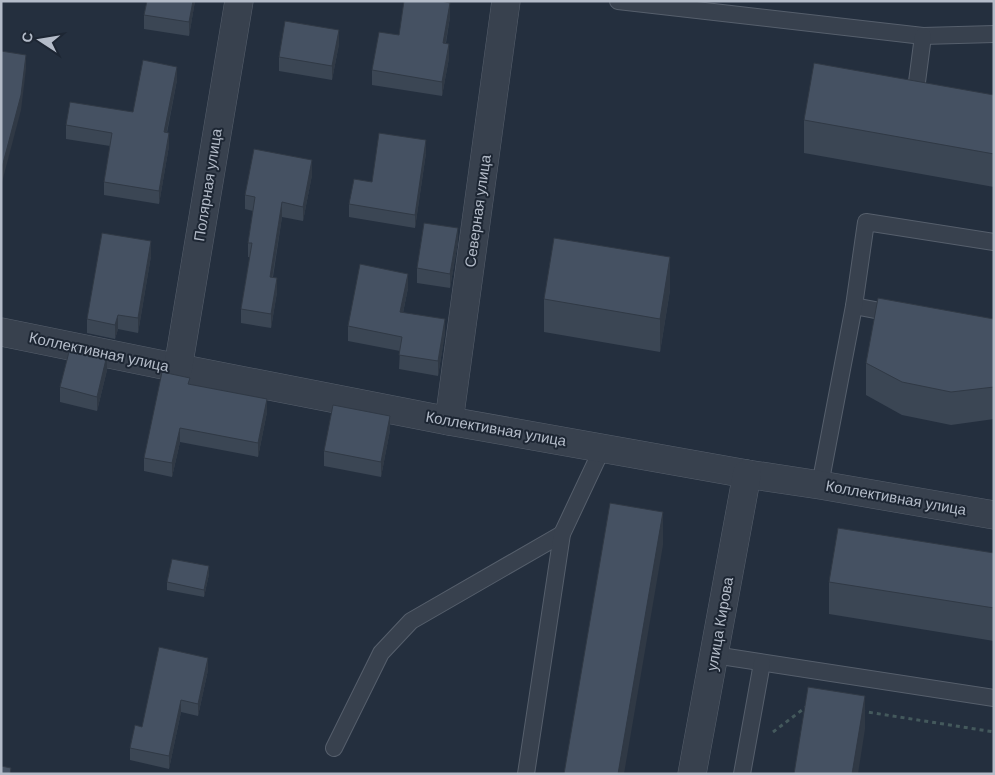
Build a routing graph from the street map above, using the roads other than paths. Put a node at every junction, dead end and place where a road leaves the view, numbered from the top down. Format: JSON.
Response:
{"nodes":[{"id":1,"x":239,"y":1,"type":"edge"},
{"id":2,"x":506,"y":1,"type":"edge"},
{"id":3,"x":618,"y":1,"type":"edge"},
{"id":4,"x":994,"y":34,"type":"edge"},
{"id":5,"x":923,"y":36,"type":"junction"},
{"id":6,"x":917,"y":82,"type":"edge"},
{"id":7,"x":994,"y":242,"type":"edge"},
{"id":8,"x":854,"y":306,"type":"junction"},
{"id":9,"x":910,"y":317,"type":"edge"},
{"id":10,"x":1,"y":332,"type":"edge"},
{"id":11,"x":178,"y":368,"type":"junction"},
{"id":12,"x":449,"y":421,"type":"junction"},
{"id":13,"x":602,"y":448,"type":"junction"},
{"id":14,"x":747,"y":474,"type":"junction"},
{"id":15,"x":820,"y":485,"type":"junction"},
{"id":16,"x":994,"y":515,"type":"edge"},
{"id":17,"x":562,"y":534,"type":"junction"},
{"id":18,"x":714,"y":655,"type":"junction"},
{"id":19,"x":762,"y":662,"type":"junction"},
{"id":20,"x":994,"y":698,"type":"edge"},
{"id":21,"x":334,"y":748,"type":"dead end"},
{"id":22,"x":526,"y":774,"type":"edge"},
{"id":23,"x":692,"y":774,"type":"edge"},
{"id":24,"x":742,"y":774,"type":"edge"}],
"edges":[{"from":1,"to":11,"type":"street","name":"Полярная улица"},
{"from":2,"to":12,"type":"street","name":"Северная улица"},
{"from":3,"to":5,"type":"lane"},
{"from":4,"to":5,"type":"lane"},
{"from":5,"to":6,"type":"lane"},
{"from":7,"to":8,"type":"lane"},
{"from":8,"to":9,"type":"lane"},
{"from":8,"to":15,"type":"lane"},
{"from":10,"to":11,"type":"street","name":"Коллективная улица"},
{"from":11,"to":12,"type":"street","name":"Коллективная улица"},
{"from":12,"to":13,"type":"street","name":"Коллективная улица"},
{"from":13,"to":14,"type":"street","name":"Коллективная улица"},
{"from":13,"to":17,"type":"lane"},
{"from":14,"to":15,"type":"street","name":"Коллективная улица"},
{"from":14,"to":18,"type":"street","name":"улица Кирова"},
{"from":15,"to":16,"type":"street","name":"Коллективная улица"},
{"from":17,"to":21,"type":"lane"},
{"from":17,"to":22,"type":"lane"},
{"from":18,"to":19,"type":"lane"},
{"from":18,"to":23,"type":"street","name":"улица Кирова"},
{"from":19,"to":20,"type":"lane"},
{"from":19,"to":24,"type":"lane"}]}
